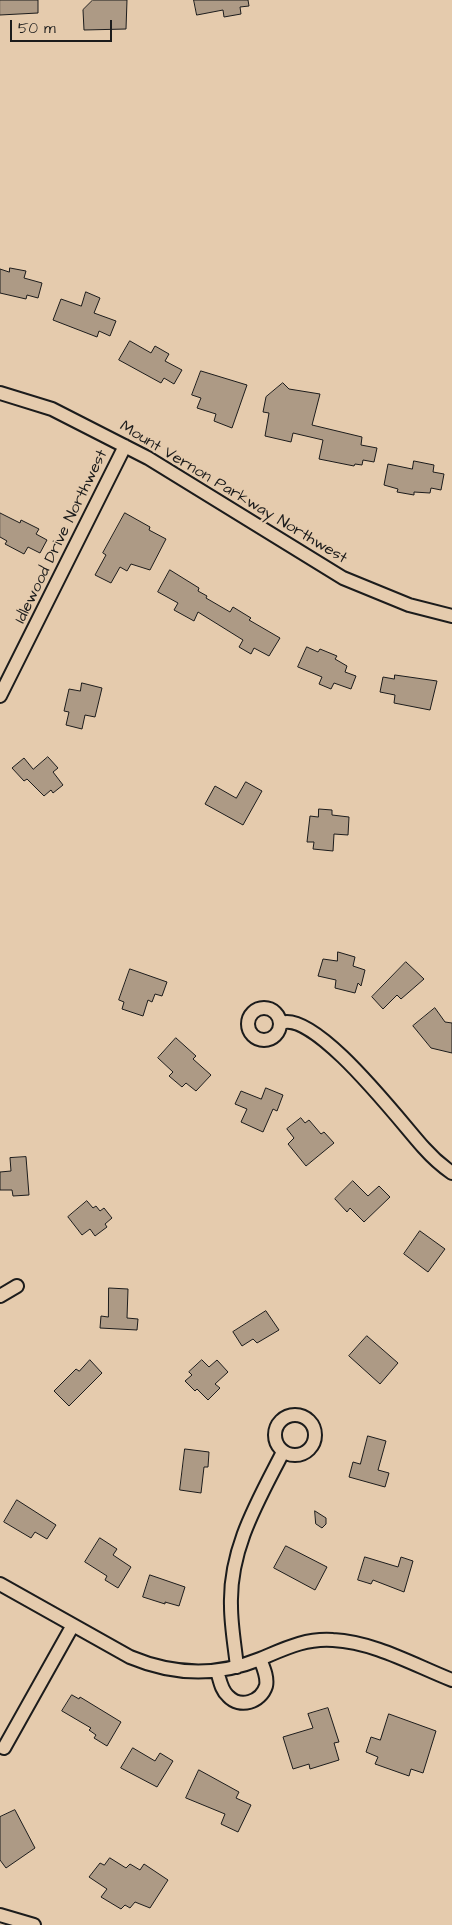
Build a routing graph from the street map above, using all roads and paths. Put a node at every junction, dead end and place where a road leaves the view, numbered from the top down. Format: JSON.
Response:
{"nodes":[{"id":1,"x":0,"y":393,"type":"edge"},
{"id":2,"x":125,"y":446,"type":"junction"},
{"id":3,"x":452,"y":616,"type":"edge"},
{"id":4,"x":0,"y":696,"type":"edge"},
{"id":5,"x":281,"y":1024,"type":"dead end"},
{"id":6,"x":452,"y":1173,"type":"edge"},
{"id":7,"x":17,"y":1286,"type":"dead end"},
{"id":8,"x":0,"y":1296,"type":"edge"},
{"id":9,"x":283,"y":1452,"type":"dead end"},
{"id":10,"x":0,"y":1584,"type":"edge"},
{"id":11,"x":73,"y":1625,"type":"junction"},
{"id":12,"x":260,"y":1659,"type":"junction"},
{"id":13,"x":237,"y":1667,"type":"junction"},
{"id":14,"x":217,"y":1671,"type":"junction"},
{"id":15,"x":452,"y":1680,"type":"edge"},
{"id":16,"x":4,"y":1748,"type":"dead end"},
{"id":17,"x":0,"y":1915,"type":"edge"},
{"id":18,"x":34,"y":1925,"type":"edge"}],
"edges":[{"from":1,"to":2,"type":"street","name":"Mount Vernon Parkway Northwest"},
{"from":2,"to":3,"type":"street","name":"Mount Vernon Parkway Northwest"},
{"from":2,"to":4,"type":"street","name":"Idlewood Drive Northwest"},
{"from":5,"to":6,"type":"street"},
{"from":7,"to":8,"type":"street"},
{"from":9,"to":13,"type":"street"},
{"from":10,"to":11,"type":"street"},
{"from":11,"to":14,"type":"street"},
{"from":11,"to":16,"type":"street"},
{"from":12,"to":13,"type":"street"},
{"from":12,"to":14,"type":"street"},
{"from":12,"to":15,"type":"street"},
{"from":13,"to":14,"type":"street"},
{"from":17,"to":18,"type":"street"}]}
